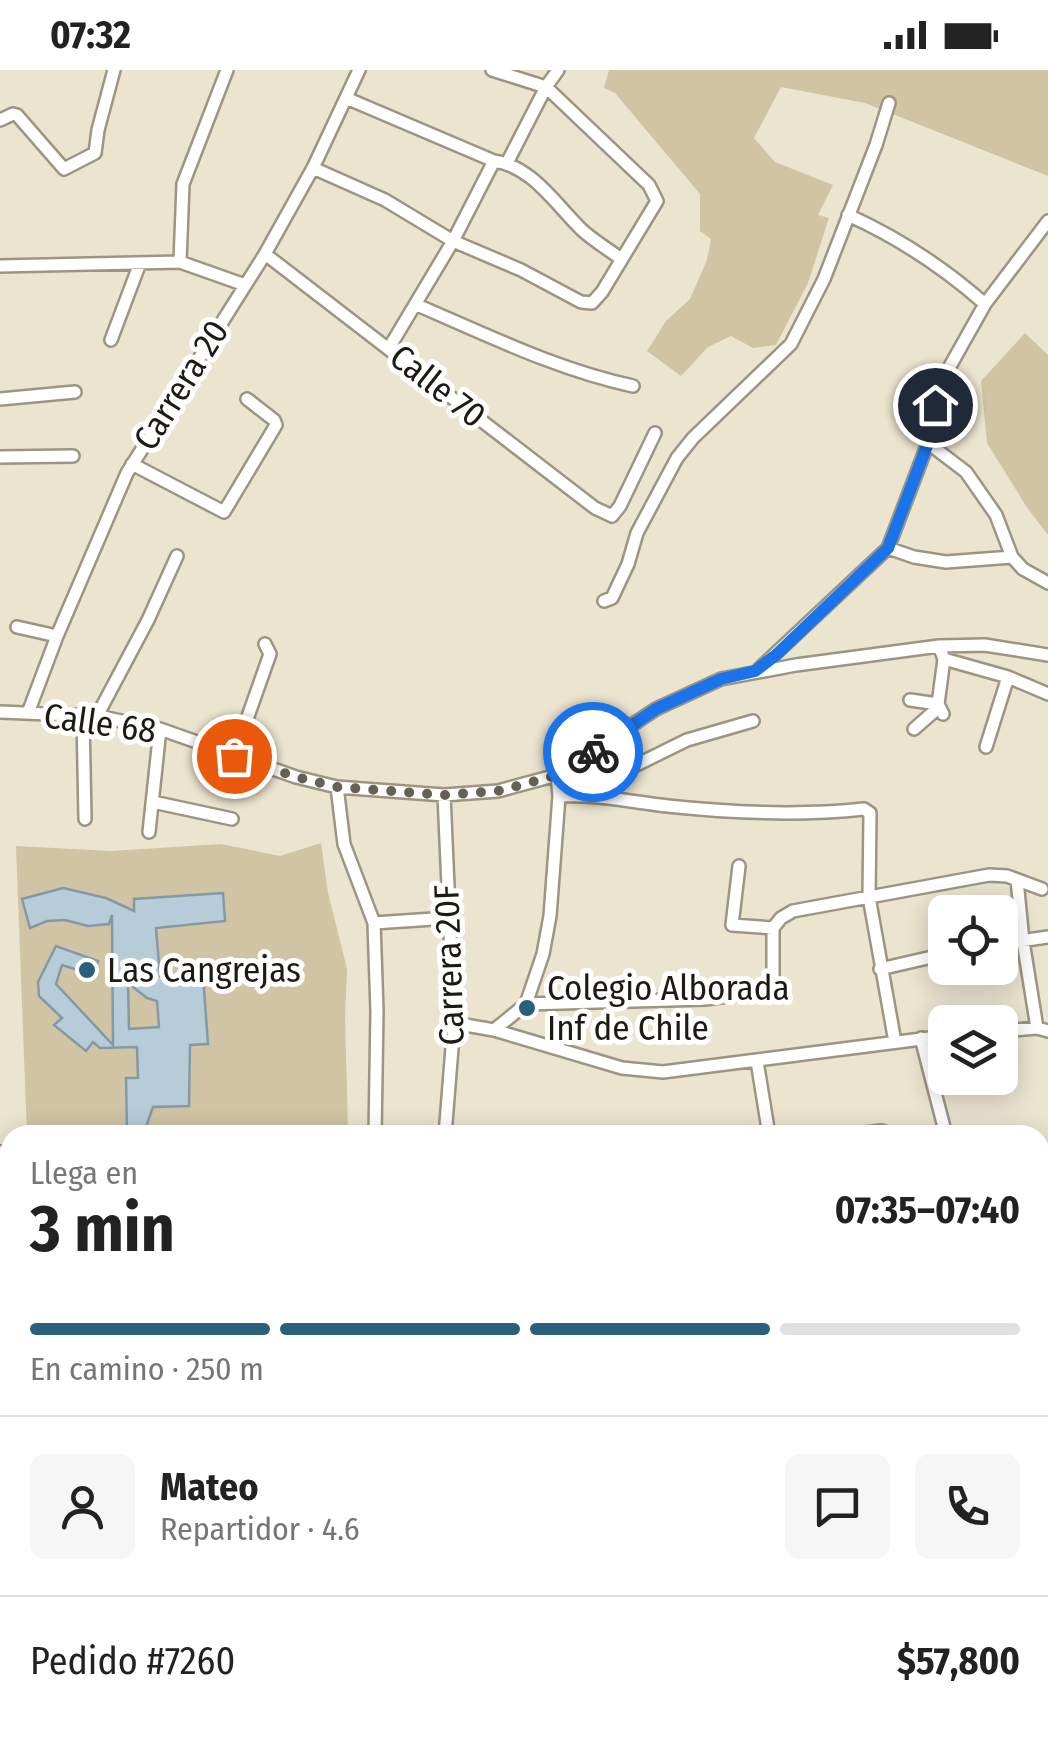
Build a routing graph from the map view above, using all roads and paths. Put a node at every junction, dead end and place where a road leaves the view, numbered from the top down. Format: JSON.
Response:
{"nodes":[{"id":1,"x":114,"y":70,"type":"edge"},
{"id":2,"x":227,"y":70,"type":"edge"},
{"id":3,"x":359,"y":70,"type":"edge"},
{"id":4,"x":492,"y":70,"type":"edge"},
{"id":5,"x":558,"y":70,"type":"edge"},
{"id":6,"x":546,"y":88,"type":"junction"},
{"id":7,"x":346,"y":98,"type":"junction"},
{"id":8,"x":889,"y":102,"type":"dead end"},
{"id":9,"x":0,"y":120,"type":"edge"},
{"id":10,"x":501,"y":162,"type":"junction"},
{"id":11,"x":313,"y":168,"type":"junction"},
{"id":12,"x":848,"y":215,"type":"junction"},
{"id":13,"x":1048,"y":221,"type":"edge"},
{"id":14,"x":453,"y":242,"type":"junction"},
{"id":15,"x":265,"y":254,"type":"junction"},
{"id":16,"x":621,"y":258,"type":"junction"},
{"id":17,"x":180,"y":262,"type":"junction"},
{"id":18,"x":140,"y":263,"type":"junction"},
{"id":19,"x":0,"y":266,"type":"edge"},
{"id":20,"x":245,"y":285,"type":"junction"},
{"id":21,"x":985,"y":304,"type":"junction"},
{"id":22,"x":416,"y":305,"type":"junction"},
{"id":23,"x":112,"y":340,"type":"dead end"},
{"id":24,"x":389,"y":348,"type":"junction"},
{"id":25,"x":633,"y":386,"type":"dead end"},
{"id":26,"x":75,"y":392,"type":"dead end"},
{"id":27,"x":0,"y":399,"type":"edge"},
{"id":28,"x":247,"y":399,"type":"dead end"},
{"id":29,"x":655,"y":433,"type":"dead end"},
{"id":30,"x":928,"y":443,"type":"junction"},
{"id":31,"x":73,"y":456,"type":"dead end"},
{"id":32,"x":0,"y":457,"type":"edge"},
{"id":33,"x":132,"y":464,"type":"junction"},
{"id":34,"x":888,"y":548,"type":"junction"},
{"id":35,"x":177,"y":556,"type":"dead end"},
{"id":36,"x":1012,"y":557,"type":"junction"},
{"id":37,"x":1048,"y":584,"type":"edge"},
{"id":38,"x":604,"y":601,"type":"dead end"},
{"id":39,"x":16,"y":627,"type":"dead end"},
{"id":40,"x":56,"y":636,"type":"junction"},
{"id":41,"x":265,"y":644,"type":"dead end"},
{"id":42,"x":939,"y":646,"type":"junction"},
{"id":43,"x":1048,"y":655,"type":"edge"},
{"id":44,"x":944,"y":659,"type":"junction"},
{"id":45,"x":755,"y":671,"type":"junction"},
{"id":46,"x":1008,"y":677,"type":"junction"},
{"id":47,"x":1048,"y":694,"type":"edge"},
{"id":48,"x":910,"y":700,"type":"dead end"},
{"id":49,"x":940,"y":709,"type":"junction"},
{"id":50,"x":0,"y":712,"type":"edge"},
{"id":51,"x":28,"y":712,"type":"junction"},
{"id":52,"x":83,"y":716,"type":"junction"},
{"id":53,"x":97,"y":716,"type":"junction"},
{"id":54,"x":754,"y":721,"type":"dead end"},
{"id":55,"x":160,"y":729,"type":"junction"},
{"id":56,"x":914,"y":730,"type":"dead end"},
{"id":57,"x":986,"y":747,"type":"dead end"},
{"id":58,"x":234,"y":756,"type":"junction"},
{"id":59,"x":557,"y":775,"type":"junction"},
{"id":60,"x":337,"y":787,"type":"junction"},
{"id":61,"x":444,"y":795,"type":"junction"},
{"id":62,"x":586,"y":795,"type":"junction"},
{"id":63,"x":559,"y":796,"type":"junction"},
{"id":64,"x":153,"y":802,"type":"junction"},
{"id":65,"x":232,"y":818,"type":"dead end"},
{"id":66,"x":85,"y":819,"type":"dead end"},
{"id":67,"x":148,"y":832,"type":"dead end"},
{"id":68,"x":739,"y":866,"type":"dead end"},
{"id":69,"x":1017,"y":880,"type":"junction"},
{"id":70,"x":1042,"y":889,"type":"dead end"},
{"id":71,"x":868,"y":897,"type":"junction"},
{"id":72,"x":448,"y":918,"type":"junction"},
{"id":73,"x":374,"y":923,"type":"junction"},
{"id":74,"x":773,"y":928,"type":"junction"},
{"id":75,"x":1048,"y":938,"type":"edge"},
{"id":76,"x":1022,"y":941,"type":"junction"},
{"id":77,"x":1018,"y":942,"type":"edge"},
{"id":78,"x":928,"y":958,"type":"edge"},
{"id":79,"x":880,"y":970,"type":"junction"},
{"id":80,"x":526,"y":1004,"type":"junction"},
{"id":81,"x":454,"y":1023,"type":"junction"},
{"id":82,"x":494,"y":1030,"type":"junction"},
{"id":83,"x":1042,"y":1030,"type":"edge"},
{"id":84,"x":928,"y":1037,"type":"edge"},
{"id":85,"x":921,"y":1038,"type":"junction"},
{"id":86,"x":895,"y":1042,"type":"junction"},
{"id":87,"x":757,"y":1061,"type":"junction"},
{"id":88,"x":375,"y":1125,"type":"edge"},
{"id":89,"x":446,"y":1125,"type":"edge"},
{"id":90,"x":767,"y":1125,"type":"edge"},
{"id":91,"x":943,"y":1125,"type":"edge"}],
"edges":[{"from":1,"to":9,"type":"street"},
{"from":2,"to":17,"type":"street"},
{"from":3,"to":7,"type":"street","name":"Carrera 20"},
{"from":4,"to":6,"type":"street"},
{"from":5,"to":6,"type":"street"},
{"from":6,"to":10,"type":"street"},
{"from":6,"to":16,"type":"street"},
{"from":7,"to":10,"type":"street"},
{"from":7,"to":11,"type":"street","name":"Carrera 20"},
{"from":8,"to":12,"type":"street"},
{"from":10,"to":14,"type":"street"},
{"from":10,"to":16,"type":"street"},
{"from":11,"to":14,"type":"street"},
{"from":11,"to":15,"type":"street","name":"Carrera 20"},
{"from":12,"to":21,"type":"street"},
{"from":12,"to":38,"type":"street"},
{"from":13,"to":21,"type":"street"},
{"from":14,"to":16,"type":"street"},
{"from":14,"to":22,"type":"street"},
{"from":15,"to":20,"type":"street","name":"Carrera 20"},
{"from":15,"to":24,"type":"street","name":"Calle 70"},
{"from":17,"to":18,"type":"street"},
{"from":17,"to":20,"type":"street"},
{"from":18,"to":19,"type":"street"},
{"from":18,"to":23,"type":"street"},
{"from":20,"to":33,"type":"street","name":"Carrera 20"},
{"from":21,"to":30,"type":"street"},
{"from":22,"to":24,"type":"street"},
{"from":22,"to":25,"type":"street"},
{"from":24,"to":29,"type":"street","name":"Calle 70"},
{"from":26,"to":27,"type":"street"},
{"from":28,"to":33,"type":"street"},
{"from":30,"to":34,"type":"street"},
{"from":30,"to":36,"type":"street"},
{"from":31,"to":32,"type":"street"},
{"from":33,"to":40,"type":"street","name":"Carrera 20"},
{"from":34,"to":36,"type":"street"},
{"from":34,"to":45,"type":"street"},
{"from":35,"to":53,"type":"street"},
{"from":36,"to":37,"type":"street"},
{"from":39,"to":40,"type":"street"},
{"from":40,"to":51,"type":"street","name":"Carrera 20"},
{"from":41,"to":58,"type":"street"},
{"from":42,"to":43,"type":"street","name":"Calle 68"},
{"from":42,"to":44,"type":"street"},
{"from":42,"to":45,"type":"street","name":"Calle 68"},
{"from":44,"to":46,"type":"street"},
{"from":44,"to":49,"type":"street"},
{"from":45,"to":59,"type":"street","name":"Calle 68"},
{"from":46,"to":47,"type":"street"},
{"from":46,"to":57,"type":"street"},
{"from":48,"to":49,"type":"street"},
{"from":49,"to":56,"type":"street"},
{"from":50,"to":51,"type":"street","name":"Calle 68"},
{"from":51,"to":52,"type":"street","name":"Calle 68"},
{"from":52,"to":53,"type":"street","name":"Calle 68"},
{"from":52,"to":66,"type":"street"},
{"from":53,"to":55,"type":"street","name":"Calle 68"},
{"from":54,"to":62,"type":"street"},
{"from":55,"to":58,"type":"street","name":"Calle 68"},
{"from":55,"to":64,"type":"street"},
{"from":58,"to":60,"type":"street","name":"Calle 68"},
{"from":59,"to":61,"type":"street","name":"Calle 68"},
{"from":59,"to":63,"type":"street"},
{"from":60,"to":61,"type":"street","name":"Calle 68"},
{"from":60,"to":73,"type":"street"},
{"from":61,"to":72,"type":"street","name":"Carrera 20F"},
{"from":62,"to":63,"type":"street"},
{"from":62,"to":71,"type":"street"},
{"from":63,"to":80,"type":"street"},
{"from":64,"to":65,"type":"street"},
{"from":64,"to":67,"type":"street"},
{"from":68,"to":74,"type":"street"},
{"from":69,"to":70,"type":"street"},
{"from":69,"to":71,"type":"street"},
{"from":69,"to":76,"type":"street"},
{"from":71,"to":74,"type":"street"},
{"from":71,"to":79,"type":"street"},
{"from":72,"to":73,"type":"street"},
{"from":72,"to":81,"type":"street","name":"Carrera 20F"},
{"from":73,"to":88,"type":"street"},
{"from":74,"to":80,"type":"street"},
{"from":75,"to":76,"type":"street"},
{"from":76,"to":77,"type":"street"},
{"from":76,"to":83,"type":"street"},
{"from":78,"to":79,"type":"street"},
{"from":79,"to":86,"type":"street"},
{"from":80,"to":82,"type":"street"},
{"from":81,"to":82,"type":"street"},
{"from":81,"to":89,"type":"street","name":"Carrera 20F"},
{"from":82,"to":87,"type":"street"},
{"from":84,"to":85,"type":"street"},
{"from":85,"to":86,"type":"street"},
{"from":85,"to":91,"type":"street"},
{"from":86,"to":87,"type":"street"},
{"from":87,"to":90,"type":"street"}]}
